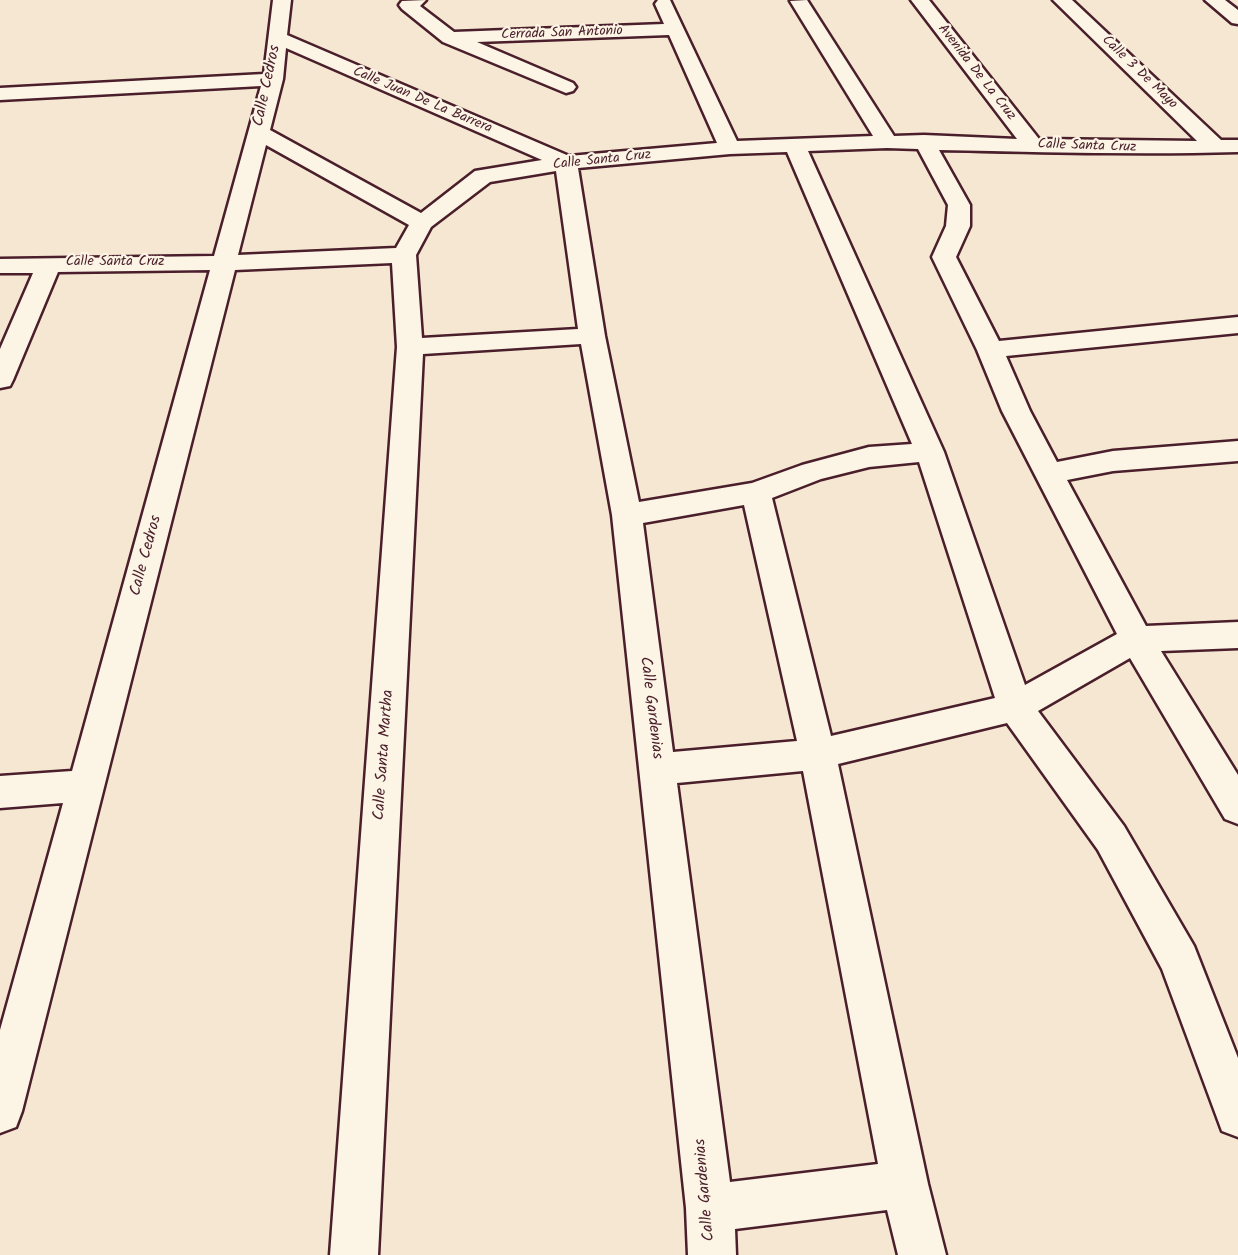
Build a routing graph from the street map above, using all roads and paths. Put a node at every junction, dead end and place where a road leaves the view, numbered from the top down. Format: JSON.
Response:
{"nodes":[{"id":1,"x":282,"y":0,"type":"edge"},
{"id":2,"x":417,"y":0,"type":"edge"},
{"id":3,"x":920,"y":0,"type":"edge"},
{"id":4,"x":1062,"y":0,"type":"edge"},
{"id":5,"x":1214,"y":0,"type":"edge"},
{"id":6,"x":799,"y":1,"type":"edge"},
{"id":7,"x":664,"y":4,"type":"dead end"},
{"id":8,"x":1238,"y":19,"type":"edge"},
{"id":9,"x":674,"y":29,"type":"junction"},
{"id":10,"x":278,"y":38,"type":"junction"},
{"id":11,"x":450,"y":38,"type":"junction"},
{"id":12,"x":273,"y":79,"type":"junction"},
{"id":13,"x":566,"y":87,"type":"dead end"},
{"id":14,"x":0,"y":94,"type":"edge"},
{"id":15,"x":259,"y":132,"type":"junction"},
{"id":16,"x":924,"y":141,"type":"junction"},
{"id":17,"x":887,"y":142,"type":"junction"},
{"id":18,"x":1033,"y":145,"type":"junction"},
{"id":19,"x":795,"y":146,"type":"junction"},
{"id":20,"x":1238,"y":146,"type":"edge"},
{"id":21,"x":1216,"y":147,"type":"junction"},
{"id":22,"x":730,"y":148,"type":"junction"},
{"id":23,"x":566,"y":163,"type":"junction"},
{"id":24,"x":422,"y":223,"type":"junction"},
{"id":25,"x":404,"y":255,"type":"junction"},
{"id":26,"x":224,"y":263,"type":"junction"},
{"id":27,"x":49,"y":264,"type":"junction"},
{"id":28,"x":0,"y":266,"type":"edge"},
{"id":29,"x":1238,"y":325,"type":"edge"},
{"id":30,"x":592,"y":336,"type":"junction"},
{"id":31,"x":410,"y":347,"type":"junction"},
{"id":32,"x":990,"y":350,"type":"junction"},
{"id":33,"x":0,"y":380,"type":"edge"},
{"id":34,"x":1238,"y":451,"type":"edge"},
{"id":35,"x":930,"y":452,"type":"junction"},
{"id":36,"x":1049,"y":473,"type":"junction"},
{"id":37,"x":756,"y":493,"type":"junction"},
{"id":38,"x":627,"y":515,"type":"junction"},
{"id":39,"x":1238,"y":635,"type":"edge"},
{"id":40,"x":1136,"y":639,"type":"junction"},
{"id":41,"x":1015,"y":707,"type":"junction"},
{"id":42,"x":818,"y":754,"type":"junction"},
{"id":43,"x":658,"y":770,"type":"junction"},
{"id":44,"x":86,"y":786,"type":"junction"},
{"id":45,"x":0,"y":792,"type":"edge"},
{"id":46,"x":1238,"y":808,"type":"edge"},
{"id":47,"x":0,"y":1111,"type":"edge"},
{"id":48,"x":1238,"y":1115,"type":"edge"},
{"id":49,"x":905,"y":1184,"type":"junction"},
{"id":50,"x":710,"y":1209,"type":"junction"},
{"id":51,"x":354,"y":1255,"type":"edge"},
{"id":52,"x":712,"y":1255,"type":"edge"},
{"id":53,"x":922,"y":1255,"type":"edge"}],
"edges":[{"from":1,"to":10,"type":"street","name":"Calle Cedros"},
{"from":2,"to":11,"type":"street"},
{"from":3,"to":18,"type":"street","name":"Avenida De La Cruz"},
{"from":4,"to":21,"type":"street","name":"Calle 3 De Mayo"},
{"from":5,"to":8,"type":"street"},
{"from":6,"to":17,"type":"street"},
{"from":7,"to":9,"type":"street"},
{"from":9,"to":11,"type":"street","name":"Cerrada San Antonio"},
{"from":9,"to":22,"type":"street"},
{"from":10,"to":12,"type":"street","name":"Calle Cedros"},
{"from":10,"to":23,"type":"street","name":"Calle Juan De La Barrera"},
{"from":11,"to":13,"type":"street"},
{"from":12,"to":14,"type":"street"},
{"from":12,"to":15,"type":"street","name":"Calle Cedros"},
{"from":15,"to":24,"type":"street"},
{"from":15,"to":26,"type":"street","name":"Calle Cedros"},
{"from":16,"to":17,"type":"street","name":"Calle Santa Cruz"},
{"from":16,"to":18,"type":"street","name":"Calle Santa Cruz"},
{"from":16,"to":32,"type":"street"},
{"from":17,"to":19,"type":"street","name":"Calle Santa Cruz"},
{"from":18,"to":21,"type":"street","name":"Calle Santa Cruz"},
{"from":19,"to":22,"type":"street","name":"Calle Santa Cruz"},
{"from":19,"to":35,"type":"street"},
{"from":20,"to":21,"type":"street","name":"Calle Santa Cruz"},
{"from":22,"to":23,"type":"street","name":"Calle Santa Cruz"},
{"from":23,"to":24,"type":"street","name":"Calle Santa Cruz"},
{"from":23,"to":30,"type":"street","name":"Calle Gardenias"},
{"from":24,"to":25,"type":"street","name":"Calle Santa Cruz"},
{"from":25,"to":26,"type":"street","name":"Calle Santa Cruz"},
{"from":25,"to":31,"type":"street","name":"Calle Santa Martha"},
{"from":26,"to":27,"type":"street","name":"Calle Santa Cruz"},
{"from":26,"to":44,"type":"street","name":"Calle Cedros"},
{"from":27,"to":28,"type":"street","name":"Calle Santa Cruz"},
{"from":27,"to":33,"type":"street"},
{"from":29,"to":32,"type":"street"},
{"from":30,"to":31,"type":"street"},
{"from":30,"to":38,"type":"street","name":"Calle Gardenias"},
{"from":31,"to":51,"type":"street","name":"Calle Santa Martha"},
{"from":32,"to":36,"type":"street"},
{"from":34,"to":36,"type":"street"},
{"from":35,"to":37,"type":"street"},
{"from":35,"to":41,"type":"street"},
{"from":36,"to":40,"type":"street"},
{"from":37,"to":38,"type":"street"},
{"from":37,"to":42,"type":"street"},
{"from":38,"to":43,"type":"street","name":"Calle Gardenias"},
{"from":39,"to":40,"type":"street"},
{"from":40,"to":41,"type":"street"},
{"from":40,"to":46,"type":"street"},
{"from":41,"to":42,"type":"street"},
{"from":41,"to":48,"type":"street"},
{"from":42,"to":43,"type":"street"},
{"from":42,"to":49,"type":"street"},
{"from":43,"to":50,"type":"street","name":"Calle Gardenias"},
{"from":44,"to":45,"type":"street"},
{"from":44,"to":47,"type":"street","name":"Calle Cedros"},
{"from":49,"to":50,"type":"street"},
{"from":49,"to":53,"type":"street"},
{"from":50,"to":52,"type":"street","name":"Calle Gardenias"}]}
